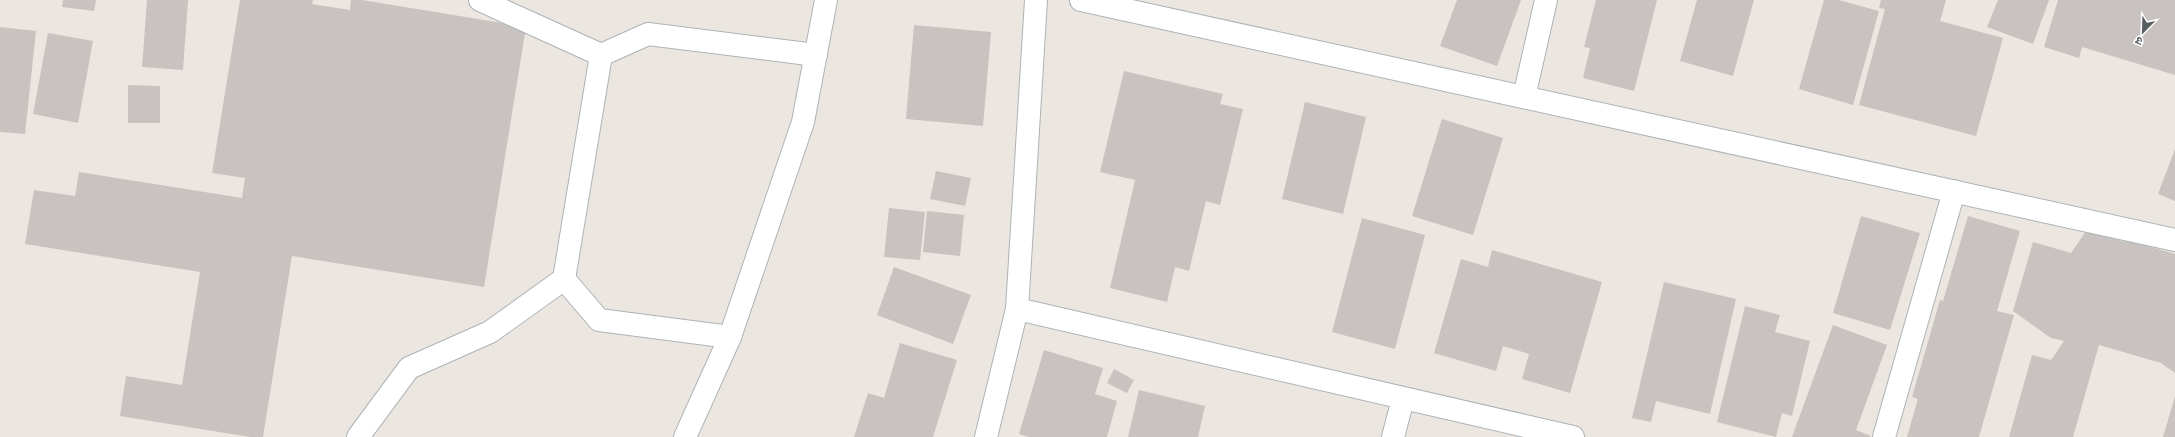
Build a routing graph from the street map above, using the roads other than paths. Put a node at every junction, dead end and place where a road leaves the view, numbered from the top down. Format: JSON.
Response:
{"nodes":[{"id":1,"x":480,"y":0,"type":"edge"},
{"id":2,"x":826,"y":0,"type":"edge"},
{"id":3,"x":1036,"y":0,"type":"edge"},
{"id":4,"x":1081,"y":0,"type":"edge"},
{"id":5,"x":1546,"y":0,"type":"edge"},
{"id":6,"x":601,"y":54,"type":"junction"},
{"id":7,"x":816,"y":54,"type":"junction"},
{"id":8,"x":1524,"y":98,"type":"junction"},
{"id":9,"x":1954,"y":191,"type":"junction"},
{"id":10,"x":2175,"y":240,"type":"edge"},
{"id":11,"x":564,"y":279,"type":"junction"},
{"id":12,"x":1017,"y":309,"type":"junction"},
{"id":13,"x":730,"y":337,"type":"junction"},
{"id":14,"x":1403,"y":399,"type":"junction"},
{"id":15,"x":358,"y":437,"type":"edge"},
{"id":16,"x":686,"y":437,"type":"edge"},
{"id":17,"x":986,"y":437,"type":"edge"},
{"id":18,"x":1393,"y":437,"type":"edge"},
{"id":19,"x":1573,"y":437,"type":"edge"},
{"id":20,"x":1884,"y":437,"type":"edge"}],
"edges":[{"from":1,"to":6,"type":"street"},
{"from":2,"to":7,"type":"street"},
{"from":3,"to":12,"type":"street"},
{"from":4,"to":8,"type":"street"},
{"from":5,"to":8,"type":"street"},
{"from":6,"to":7,"type":"street"},
{"from":6,"to":11,"type":"street"},
{"from":7,"to":13,"type":"street"},
{"from":8,"to":9,"type":"street"},
{"from":9,"to":10,"type":"street"},
{"from":9,"to":20,"type":"street"},
{"from":11,"to":13,"type":"street"},
{"from":11,"to":15,"type":"street"},
{"from":12,"to":14,"type":"street"},
{"from":12,"to":17,"type":"street"},
{"from":13,"to":16,"type":"street"},
{"from":14,"to":18,"type":"street"},
{"from":14,"to":19,"type":"street"}]}
